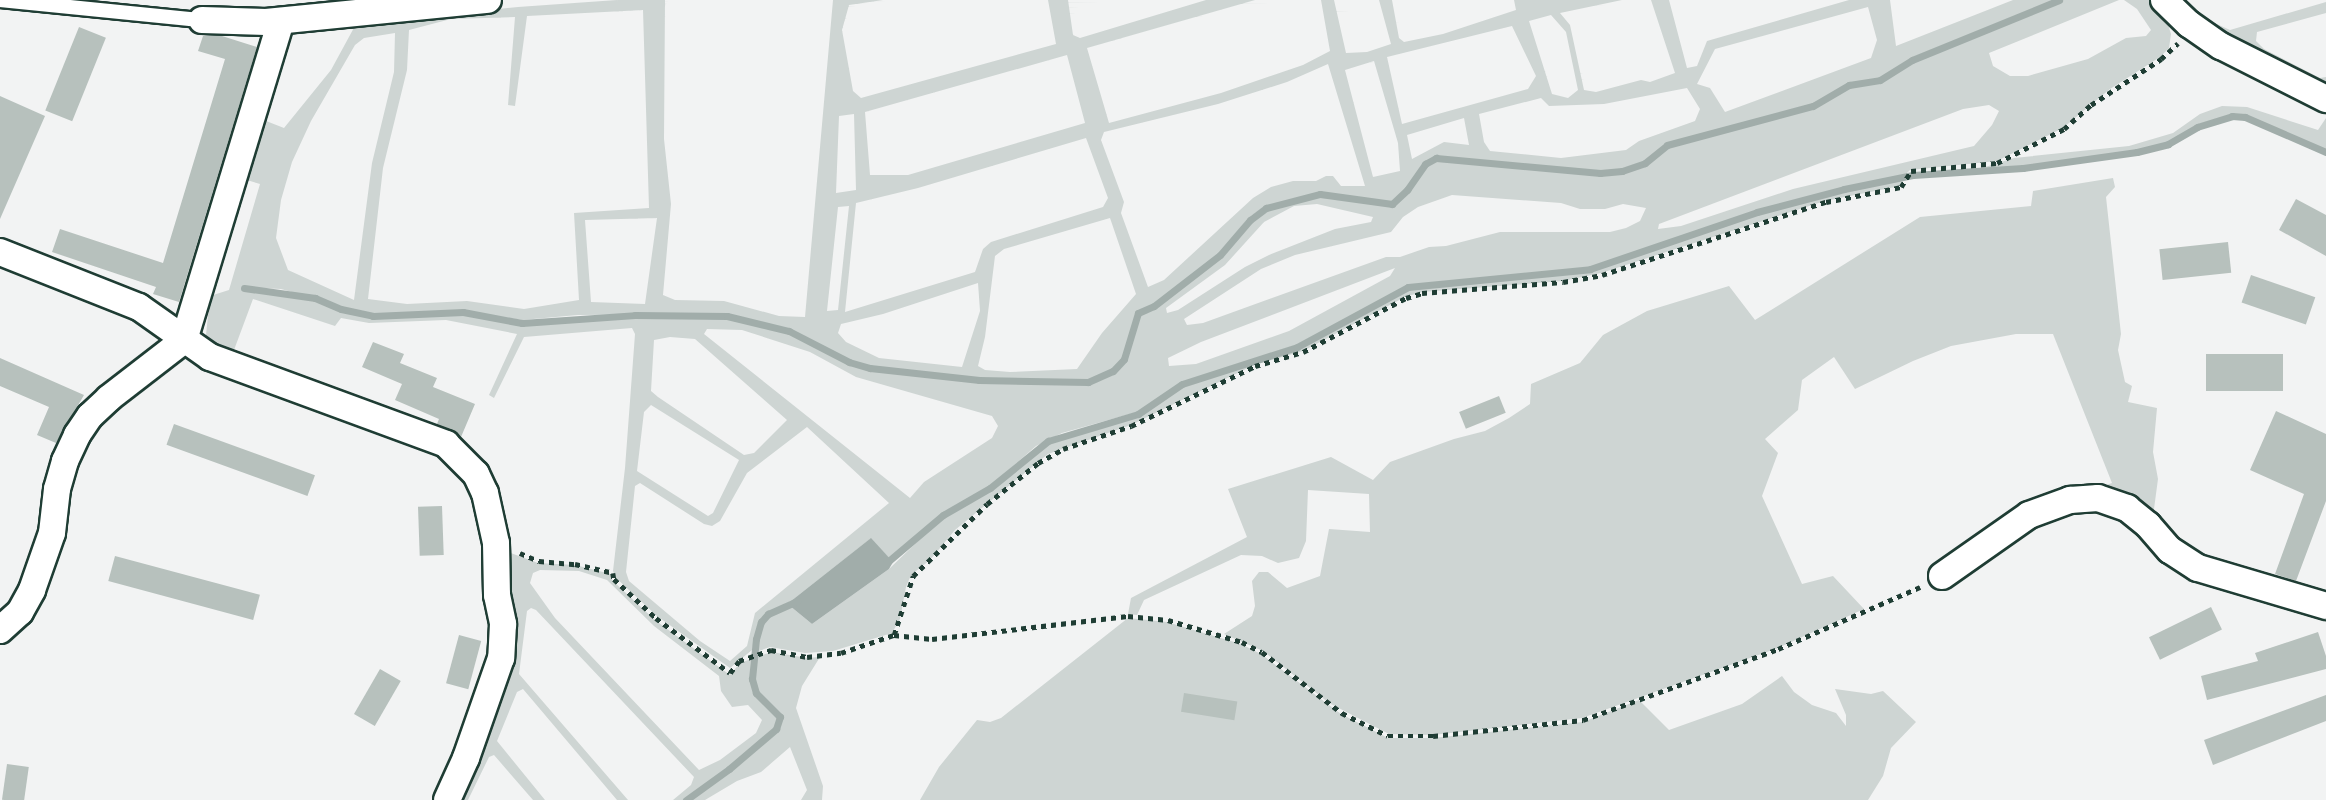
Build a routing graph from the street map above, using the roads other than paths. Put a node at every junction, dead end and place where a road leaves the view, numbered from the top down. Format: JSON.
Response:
{"nodes":[{"id":1,"x":0,"y":0,"type":"edge"},
{"id":2,"x":488,"y":0,"type":"edge"},
{"id":3,"x":2164,"y":0,"type":"edge"},
{"id":4,"x":273,"y":14,"type":"edge"},
{"id":5,"x":202,"y":20,"type":"joint"},
{"id":6,"x":2326,"y":99,"type":"edge"},
{"id":7,"x":0,"y":252,"type":"edge"},
{"id":8,"x":184,"y":340,"type":"junction"},
{"id":9,"x":1942,"y":576,"type":"road end"},
{"id":10,"x":2326,"y":606,"type":"edge"},
{"id":11,"x":0,"y":630,"type":"edge"},
{"id":12,"x":447,"y":800,"type":"edge"}],
"edges":[{"from":1,"to":5,"type":"lane"},
{"from":2,"to":4,"type":"street"},
{"from":3,"to":6,"type":"street"},
{"from":4,"to":5,"type":"street"},
{"from":4,"to":8,"type":"street"},
{"from":7,"to":8,"type":"street"},
{"from":8,"to":11,"type":"street"},
{"from":8,"to":12,"type":"street"},
{"from":9,"to":10,"type":"street"}]}
